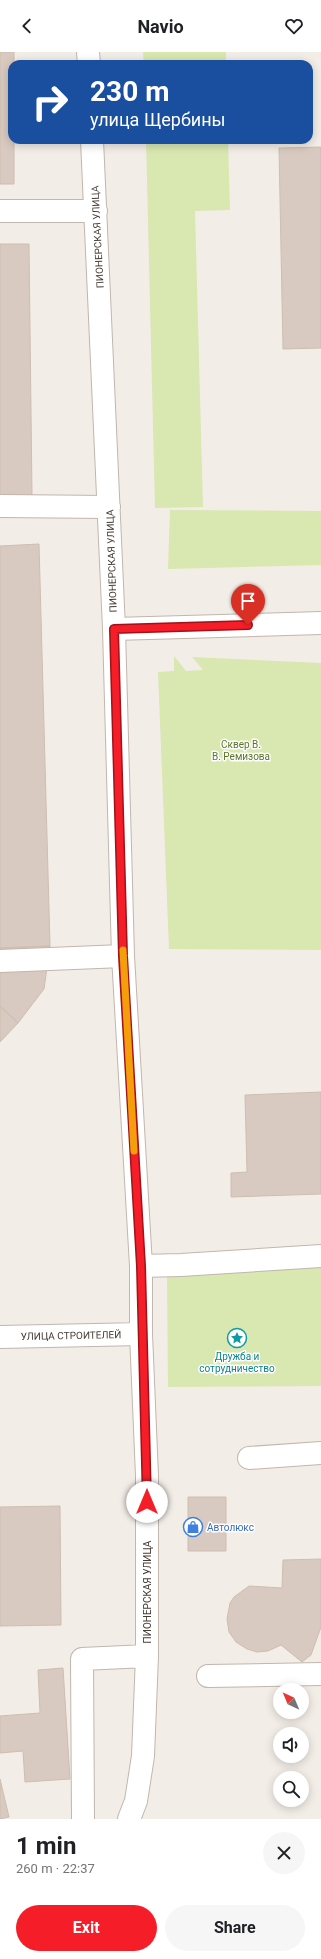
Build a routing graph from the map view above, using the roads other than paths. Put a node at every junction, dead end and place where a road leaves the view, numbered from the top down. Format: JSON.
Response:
{"nodes":[{"id":1,"x":92,"y":144,"type":"edge"},
{"id":2,"x":96,"y":211,"type":"junction"},
{"id":3,"x":0,"y":212,"type":"edge"},
{"id":4,"x":0,"y":506,"type":"edge"},
{"id":5,"x":109,"y":507,"type":"junction"},
{"id":6,"x":321,"y":624,"type":"edge"},
{"id":7,"x":114,"y":629,"type":"junction"},
{"id":8,"x":123,"y":956,"type":"junction"},
{"id":9,"x":0,"y":961,"type":"edge"},
{"id":10,"x":321,"y":1256,"type":"edge"},
{"id":11,"x":141,"y":1266,"type":"junction"},
{"id":12,"x":141,"y":1334,"type":"junction"},
{"id":13,"x":0,"y":1337,"type":"edge"},
{"id":14,"x":321,"y":1453,"type":"edge"},
{"id":15,"x":249,"y":1458,"type":"dead end"},
{"id":16,"x":147,"y":1656,"type":"junction"},
{"id":17,"x":321,"y":1674,"type":"edge"},
{"id":18,"x":208,"y":1676,"type":"dead end"},
{"id":19,"x":83,"y":1819,"type":"edge"},
{"id":20,"x":129,"y":1819,"type":"edge"}],
"edges":[{"from":1,"to":2,"type":"street","name":"ПИОНЕРСКАЯ УЛИЦА"},
{"from":2,"to":3,"type":"street"},
{"from":2,"to":5,"type":"street","name":"ПИОНЕРСКАЯ УЛИЦА"},
{"from":4,"to":5,"type":"street"},
{"from":5,"to":7,"type":"street","name":"ПИОНЕРСКАЯ УЛИЦА"},
{"from":6,"to":7,"type":"street"},
{"from":7,"to":8,"type":"street","name":"ПИОНЕРСКАЯ УЛИЦА"},
{"from":8,"to":9,"type":"street"},
{"from":8,"to":11,"type":"street","name":"ПИОНЕРСКАЯ УЛИЦА"},
{"from":10,"to":11,"type":"street"},
{"from":11,"to":12,"type":"street","name":"ПИОНЕРСКАЯ УЛИЦА"},
{"from":12,"to":13,"type":"street","name":"УЛИЦА СТРОИТЕЛЕЙ"},
{"from":12,"to":16,"type":"street","name":"ПИОНЕРСКАЯ УЛИЦА"},
{"from":14,"to":15,"type":"street"},
{"from":16,"to":19,"type":"street"},
{"from":16,"to":20,"type":"street","name":"ПИОНЕРСКАЯ УЛИЦА"},
{"from":17,"to":18,"type":"street"}]}
